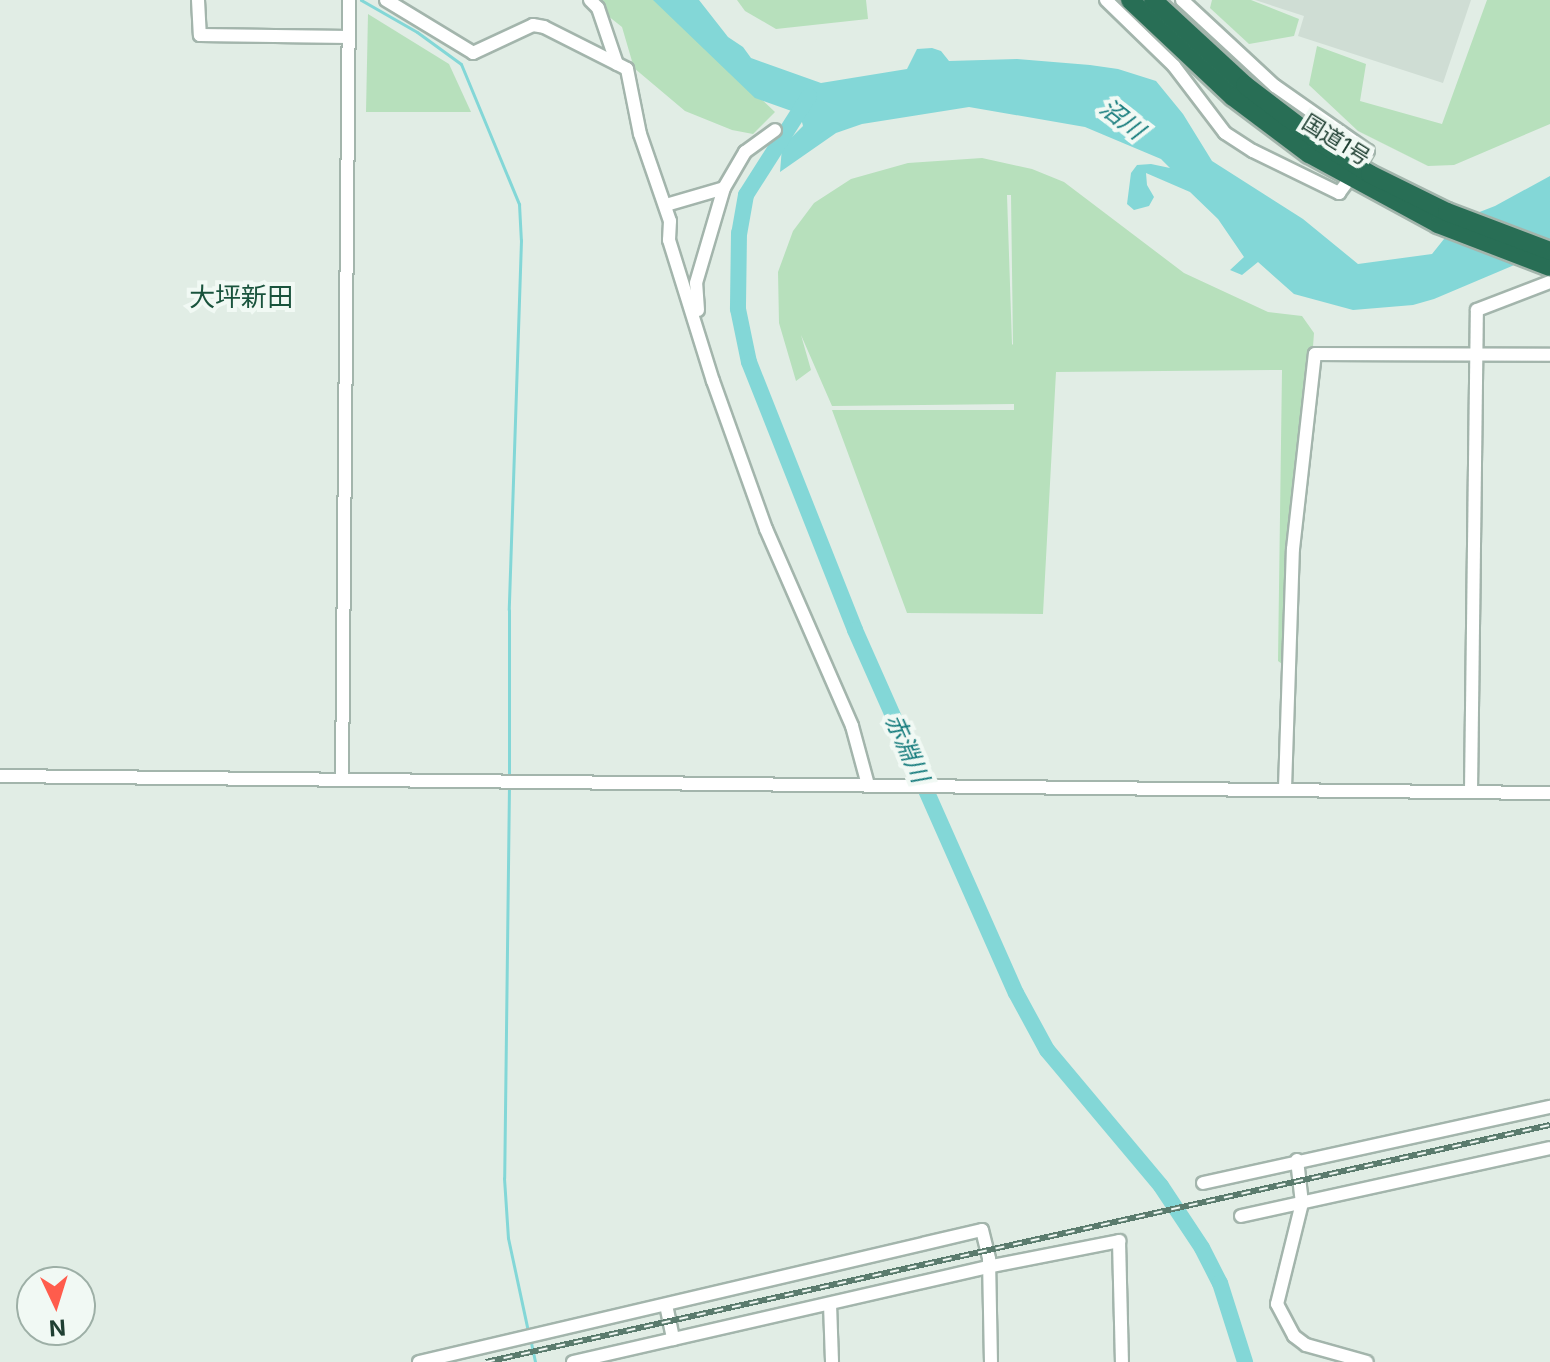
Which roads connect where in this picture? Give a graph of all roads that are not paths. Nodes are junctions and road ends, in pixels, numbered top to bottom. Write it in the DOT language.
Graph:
graph roads {
  1 [pos="198,0"];
  2 [pos="349,0"];
  3 [pos="386,0"];
  4 [pos="590,0"];
  5 [pos="1106,0"];
  6 [pos="1130,0"];
  7 [pos="1153,0"];
  8 [pos="1185,1"];
  9 [pos="349,37"];
  10 [pos="617,64"];
  11 [pos="775,130"];
  12 [pos="1362,161"];
  13 [pos="1345,185"];
  14 [pos="724,188"];
  15 [pos="666,205"];
  16 [pos="1550,251"];
  17 [pos="1550,267"];
  18 [pos="1550,282"];
  19 [pos="700,341"];
  20 [pos="1477,354"];
  21 [pos="1550,355"];
  22 [pos="0,776"];
  23 [pos="342,780"];
  24 [pos="873,785"];
  25 [pos="1285,788"];
  26 [pos="1471,791"];
  27 [pos="1550,793"];
  28 [pos="1550,1107"];
  29 [pos="1550,1148"];
  30 [pos="1297,1160"];
  31 [pos="1203,1183"];
  32 [pos="1302,1203"];
  33 [pos="1241,1216"];
  34 [pos="987,1267"];
  35 [pos="830,1304"];
  36 [pos="666,1305"];
  37 [pos="673,1339"];
  38 [pos="419,1362"];
  39 [pos="573,1362"];
  40 [pos="832,1362"];
  41 [pos="991,1362"];
  42 [pos="1122,1362"];
  43 [pos="1367,1362"];
  1 -- 9 [label="street"];
  2 -- 9 [label="street"];
  3 -- 10 [label="street"];
  4 -- 10 [label="street"];
  5 -- 13 [label="street"];
  6 -- 17 [label="highway, 国道1号"];
  7 -- 16 [label="highway, 国道1号"];
  8 -- 12 [label="street"];
  9 -- 23 [label="street"];
  10 -- 15 [label="street"];
  11 -- 14 [label="street"];
  14 -- 15 [label="street"];
  14 -- 19 [label="street"];
  15 -- 19 [label="street"];
  18 -- 20 [label="street"];
  19 -- 24 [label="street"];
  20 -- 21 [label="street"];
  20 -- 25 [label="street"];
  20 -- 26 [label="street"];
  22 -- 23 [label="street"];
  23 -- 24 [label="street"];
  24 -- 25 [label="street"];
  25 -- 26 [label="street"];
  26 -- 27 [label="street"];
  28 -- 30 [label="street"];
  29 -- 32 [label="street"];
  30 -- 31 [label="street"];
  30 -- 32 [label="street"];
  32 -- 33 [label="street"];
  32 -- 43 [label="street"];
  34 -- 35 [label="street"];
  34 -- 36 [label="street"];
  34 -- 41 [label="street"];
  34 -- 42 [label="street"];
  35 -- 37 [label="street"];
  35 -- 40 [label="street"];
  36 -- 37 [label="street"];
  36 -- 38 [label="street"];
  37 -- 39 [label="street"];
}
